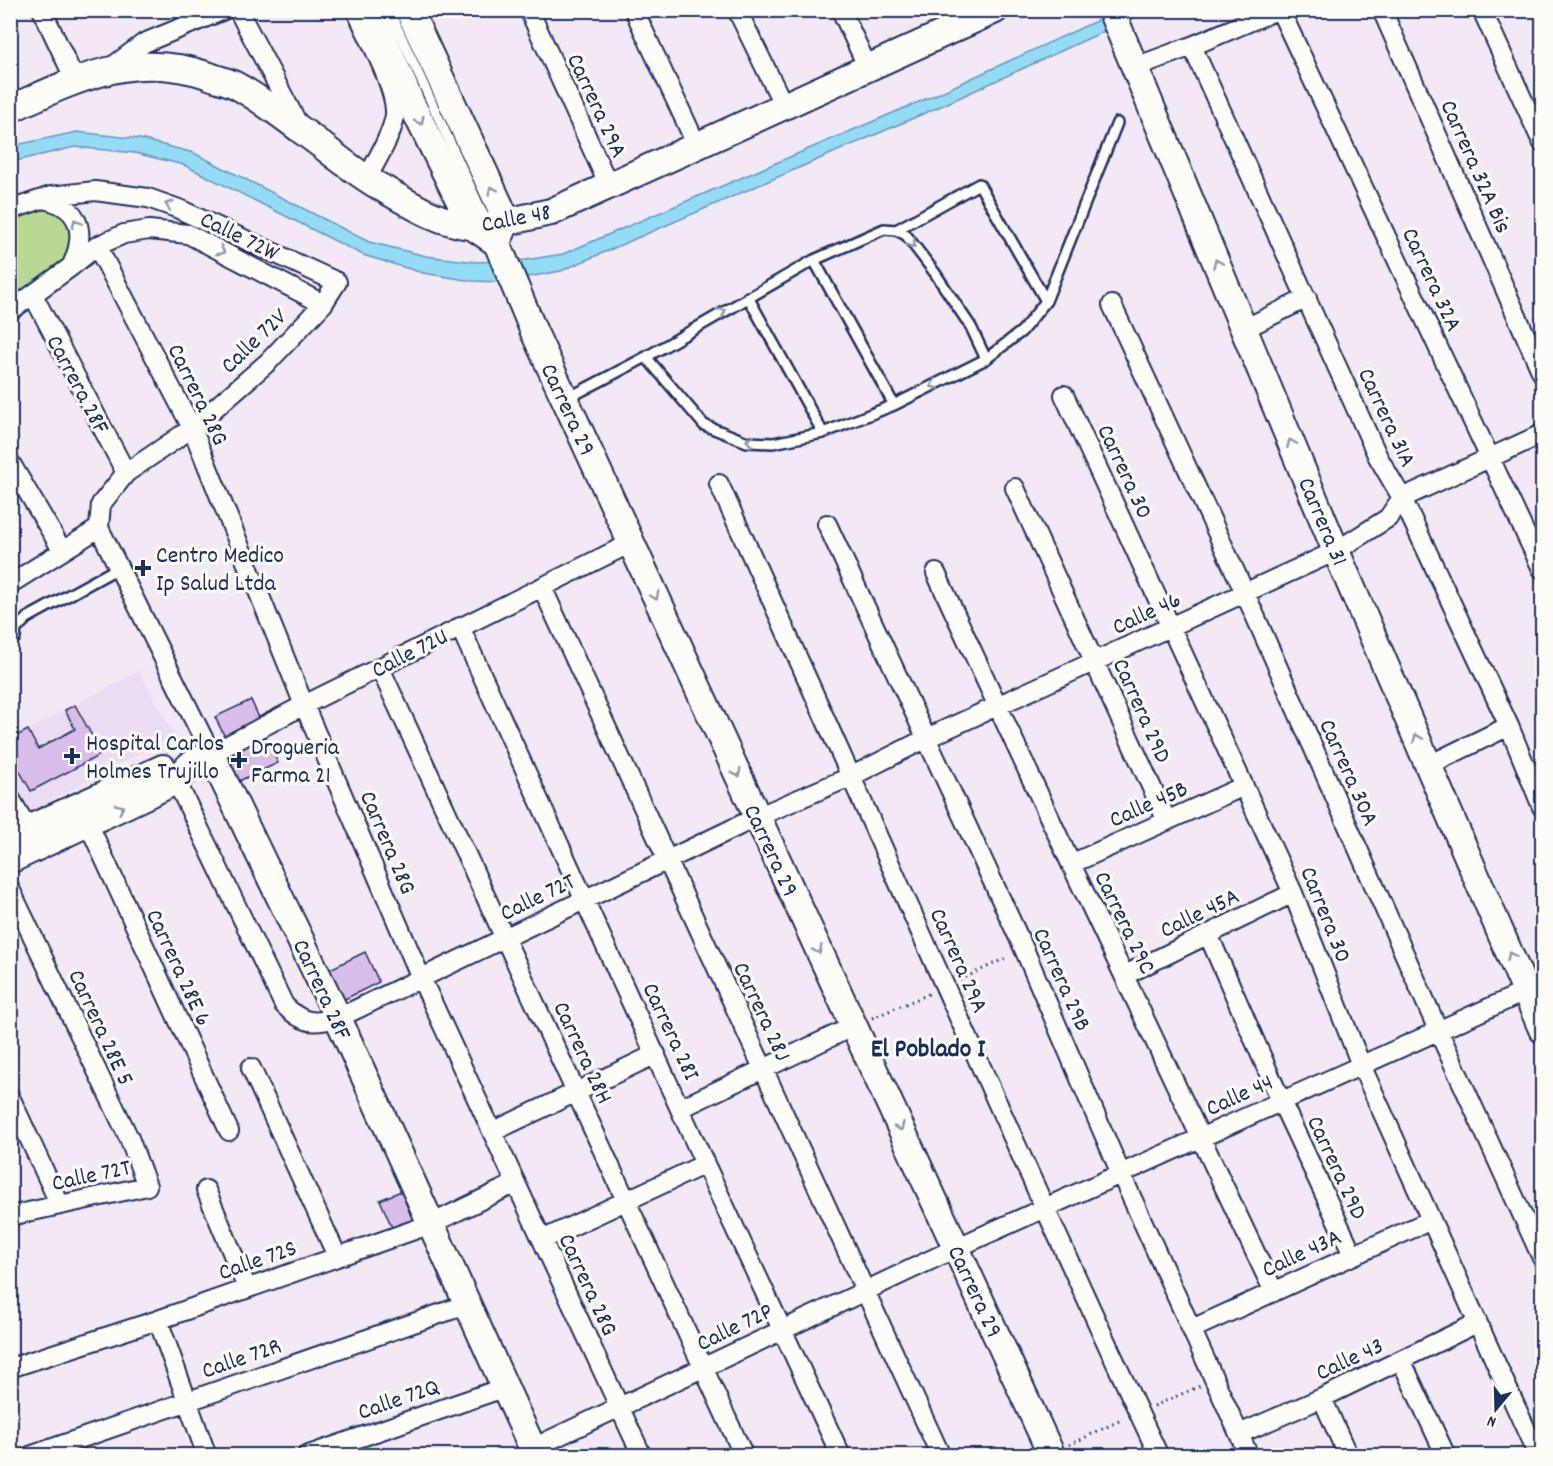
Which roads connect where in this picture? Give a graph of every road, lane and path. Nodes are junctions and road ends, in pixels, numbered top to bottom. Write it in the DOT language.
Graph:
graph roads {
  1 [pos="42,10"];
  2 [pos="224,10"];
  3 [pos="238,10"];
  4 [pos="356,10"];
  5 [pos="371,10"];
  6 [pos="389,10"];
  7 [pos="409,10"];
  8 [pos="529,10"];
  9 [pos="634,10"];
  10 [pos="737,10"];
  11 [pos="841,10"];
  12 [pos="995,10"];
  13 [pos="1111,10"];
  14 [pos="1278,10"];
  15 [pos="1382,10"];
  16 [pos="1482,10"];
  17 [pos="948,20"];
  18 [pos="1192,46"];
  19 [pos="1133,61"];
  20 [pos="868,68"];
  21 [pos="107,70"];
  22 [pos="75,80"];
  23 [pos="784,106"];
  24 [pos="10,109"];
  25 [pos="1117,123"];
  26 [pos="300,129"];
  27 [pos="1542,142"];
  28 [pos="697,146"];
  29 [pos="367,179"];
  30 [pos="609,186"];
  31 [pos="40,199"];
  32 [pos="10,210"];
  33 [pos="897,230"];
  34 [pos="493,234"];
  35 [pos="97,246"];
  36 [pos="814,260"];
  37 [pos="72,266"];
  38 [pos="337,282"];
  39 [pos="33,295"];
  40 [pos="748,297"];
  41 [pos="1307,298"];
  42 [pos="1046,301"];
  43 [pos="323,304"];
  44 [pos="1112,305"];
  45 [pos="10,311"];
  46 [pos="1244,329"];
  47 [pos="646,357"];
  48 [pos="986,359"];
  49 [pos="1542,373"];
  50 [pos="1064,394"];
  51 [pos="565,400"];
  52 [pos="894,405"];
  53 [pos="192,429"];
  54 [pos="823,433"];
  55 [pos="1542,434"];
  56 [pos="1490,458"];
  57 [pos="10,462"];
  58 [pos="126,473"];
  59 [pos="719,484"];
  60 [pos="1015,488"];
  61 [pos="1402,498"];
  62 [pos="828,524"];
  63 [pos="99,528"];
  64 [pos="631,543"];
  65 [pos="62,550"];
  66 [pos="1336,551"];
  67 [pos="118,568"];
  68 [pos="1542,569"];
  69 [pos="936,573"];
  70 [pos="10,584"];
  71 [pos="542,586"];
  72 [pos="1245,593"];
  73 [pos="460,627"];
  74 [pos="1171,627"];
  75 [pos="15,638"];
  76 [pos="1094,662"];
  77 [pos="380,668"];
  78 [pos="304,705"];
  79 [pos="998,707"];
  80 [pos="1509,726"];
  81 [pos="927,738"];
  82 [pos="1429,765"];
  83 [pos="186,767"];
  84 [pos="852,776"];
  85 [pos="1244,786"];
  86 [pos="10,798"];
  87 [pos="1542,807"];
  88 [pos="757,817"];
  89 [pos="1167,821"];
  90 [pos="88,823"];
  91 [pos="19,833"];
  92 [pos="10,860"];
  93 [pos="667,860"];
  94 [pos="1071,864"];
  95 [pos="10,889"];
  96 [pos="1293,892"];
  97 [pos="585,898"];
  98 [pos="1208,934"];
  99 [pos="505,938"];
  100 [pos="1125,975"];
  101 [pos="421,978"];
  102 [pos="1534,987"];
  103 [pos="338,1018"];
  104 [pos="854,1026"];
  105 [pos="1542,1029"];
  106 [pos="1438,1030"];
  107 [pos="656,1054"];
  108 [pos="1361,1065"];
  109 [pos="251,1068"];
  110 [pos="764,1069"];
  111 [pos="576,1093"];
  112 [pos="10,1097"];
  113 [pos="1281,1101"];
  114 [pos="681,1108"];
  115 [pos="229,1131"];
  116 [pos="492,1132"];
  117 [pos="1201,1137"];
  118 [pos="705,1164"];
  119 [pos="1121,1174"];
  120 [pos="516,1183"];
  121 [pos="147,1186"];
  122 [pos="206,1190"];
  123 [pos="626,1200"];
  124 [pos="60,1205"];
  125 [pos="1045,1209"];
  126 [pos="10,1216"];
  127 [pos="1431,1220"];
  128 [pos="431,1224"];
  129 [pos="542,1240"];
  130 [pos="956,1248"];
  131 [pos="1353,1255"];
  132 [pos="337,1256"];
  133 [pos="1542,1258"];
  134 [pos="246,1288"];
  135 [pos="866,1291"];
  136 [pos="1274,1292"];
  137 [pos="468,1304"];
  138 [pos="158,1320"];
  139 [pos="1477,1323"];
  140 [pos="782,1329"];
  141 [pos="1192,1329"];
  142 [pos="1401,1360"];
  143 [pos="704,1367"];
  144 [pos="10,1368"];
  145 [pos="506,1387"];
  146 [pos="1322,1398"];
  147 [pos="188,1401"];
  148 [pos="620,1406"];
  149 [pos="1239,1434"];
  150 [pos="534,1452"];
  151 [pos="30,1455"];
  152 [pos="207,1455"];
  153 [pos="306,1455"];
  154 [pos="642,1455"];
  155 [pos="744,1455"];
  156 [pos="841,1455"];
  157 [pos="941,1455"];
  158 [pos="1052,1455"];
  159 [pos="1159,1455"];
  160 [pos="1249,1455"];
  161 [pos="1348,1455"];
  162 [pos="1446,1455"];
  163 [pos="1538,1455"];
  1 -- 22 [label="street"];
  2 -- 21 [label="street"];
  3 -- 26 [label="street"];
  4 -- 29 [label="street"];
  5 -- 34 [label="street, Carrera 29, one-way"];
  6 -- 34 [label="lane"];
  34 -- 7 [label="street, Carrera 29, one-way"];
  8 -- 30 [label="street, Carrera 29A"];
  9 -- 28 [label="street"];
  10 -- 23 [label="street"];
  11 -- 20 [label="street"];
  12 -- 17 [label="street, Calle 48"];
  13 -- 19 [label="street, Carrera 31"];
  14 -- 18 [label="street"];
  14 -- 56 [label="street, Carrera 32A"];
  15 -- 49 [label="street, Carrera 32A Bis"];
  16 -- 27 [label="street"];
  17 -- 20 [label="street, Calle 48"];
  18 -- 19 [label="street"];
  18 -- 41 [label="street, Carrera 31A"];
  46 -- 19 [label="street, Carrera 31, one-way"];
  20 -- 23 [label="street, Calle 48"];
  21 -- 22 [label="street, Calle 48"];
  21 -- 26 [label="street, Calle 48"];
  22 -- 24 [label="street, Calle 48"];
  23 -- 28 [label="street, Calle 48"];
  25 -- 42 [label="lane"];
  26 -- 29 [label="street, Calle 48"];
  28 -- 30 [label="street, Calle 48"];
  29 -- 34 [label="street, Calle 48"];
  30 -- 34 [label="street, Calle 48"];
  31 -- 32 [label="street, Calle 72W"];
  37 -- 31 [label="street, one-way"];
  38 -- 31 [label="street, Calle 72W, one-way"];
  33 -- 36 [label="lane"];
  33 -- 42 [label="lane"];
  33 -- 48 [label="lane, one-way"];
  34 -- 51 [label="street, Carrera 29"];
  35 -- 37 [label="street, Calle 72W"];
  35 -- 43 [label="street, Calle 72W, one-way"];
  35 -- 53 [label="street, Carrera 28G"];
  36 -- 40 [label="lane"];
  36 -- 52 [label="lane"];
  37 -- 39 [label="street, Calle 72W"];
  38 -- 43 [label="street, Calle 72V"];
  39 -- 45 [label="street, Calle 72W"];
  39 -- 58 [label="street, Carrera 28F"];
  47 -- 40 [label="lane, one-way"];
  40 -- 54 [label="lane"];
  41 -- 46 [label="street"];
  41 -- 61 [label="street, Carrera 31A"];
  42 -- 48 [label="lane"];
  43 -- 53 [label="street, Calle 72V"];
  44 -- 72 [label="street, Carrera 30A"];
  66 -- 46 [label="street, Carrera 31, one-way"];
  47 -- 51 [label="lane"];
  54 -- 47 [label="lane, one-way"];
  48 -- 52 [label="lane, one-way"];
  50 -- 74 [label="street, Carrera 30"];
  51 -- 64 [label="street, Carrera 29"];
  52 -- 54 [label="lane"];
  53 -- 58 [label="street, Calle 72V"];
  53 -- 78 [label="street, Carrera 28G"];
  55 -- 56 [label="street, Calle 46"];
  56 -- 61 [label="street, Calle 46"];
  56 -- 68 [label="street, Carrera 32A"];
  57 -- 65 [label="street"];
  58 -- 63 [label="street, Calle 72V"];
  59 -- 84 [label="street, Carrera 29A"];
  60 -- 76 [label="street, Carrera 29D"];
  61 -- 66 [label="street, Calle 46"];
  61 -- 80 [label="street, Carrera 31A"];
  62 -- 81 [label="street, Carrera 29B"];
  63 -- 65 [label="street"];
  63 -- 67 [label="street, Carrera 28F"];
  64 -- 71 [label="street, Calle 72U"];
  64 -- 88 [label="street, Carrera 29, one-way"];
  65 -- 70 [label="street"];
  66 -- 72 [label="street, Calle 46"];
  82 -- 66 [label="street, Carrera 31, one-way"];
  67 -- 75 [label="lane"];
  67 -- 83 [label="street, Carrera 28F"];
  69 -- 79 [label="street, Carrera 29C"];
  71 -- 73 [label="street, Calle 72U"];
  71 -- 93 [label="street, Carrera 28J"];
  72 -- 74 [label="street, Calle 46"];
  72 -- 106 [label="street, Carrera 30A"];
  73 -- 77 [label="street, Calle 72U"];
  73 -- 97 [label="street, Carrera 28I"];
  74 -- 76 [label="street, Calle 46"];
  74 -- 85 [label="street, Carrera 30"];
  76 -- 79 [label="street, Calle 46"];
  76 -- 89 [label="street, Carrera 29D"];
  77 -- 78 [label="street, Calle 72U"];
  77 -- 99 [label="street, Carrera 28H"];
  78 -- 83 [label="street, Calle 72U"];
  78 -- 101 [label="street, Carrera 28G"];
  79 -- 81 [label="street, Calle 46"];
  79 -- 94 [label="street, Carrera 29C"];
  80 -- 82 [label="street"];
  80 -- 87 [label="street, Carrera 31A"];
  81 -- 84 [label="street, Calle 46"];
  81 -- 119 [label="street, Carrera 29B"];
  102 -- 82 [label="street, Carrera 31, one-way"];
  90 -- 83 [label="street, Calle 72U, one-way"];
  83 -- 91 [label="street, Calle 72U"];
  83 -- 103 [label="street, Carrera 28F"];
  83 -- 103 [label="street, Calle 72T"];
  84 -- 88 [label="street, Calle 46"];
  84 -- 125 [label="street, Carrera 29A"];
  85 -- 89 [label="street, Calle 45B"];
  85 -- 96 [label="street, Carrera 30"];
  86 -- 91 [label="street"];
  88 -- 93 [label="street, Calle 72T"];
  88 -- 104 [label="street, Carrera 29, one-way"];
  89 -- 94 [label="street, Calle 45B"];
  90 -- 92 [label="street, Calle 72U"];
  90 -- 115 [label="street, Carrera 28E 6"];
  93 -- 97 [label="street, Calle 72T"];
  93 -- 110 [label="street, Carrera 28J"];
  94 -- 100 [label="street, Carrera 29C"];
  95 -- 121 [label="street, Carrera 28E 5"];
  96 -- 98 [label="street, Calle 45A"];
  96 -- 108 [label="street, Carrera 30"];
  97 -- 99 [label="street, Calle 72T"];
  97 -- 107 [label="street, Carrera 28I"];
  98 -- 100 [label="street, Calle 45A"];
  98 -- 113 [label="street, Carrera 29D"];
  99 -- 101 [label="street, Calle 72T"];
  99 -- 111 [label="street, Carrera 28H"];
  100 -- 117 [label="street, Carrera 29C"];
  101 -- 103 [label="street, Calle 72T"];
  101 -- 116 [label="street, Carrera 28G"];
  102 -- 105 [label="street, Carrera 31"];
  102 -- 106 [label="street, Calle 44"];
  103 -- 128 [label="street, Carrera 28F"];
  104 -- 110 [label="street"];
  104 -- 130 [label="street, Carrera 29, one-way"];
  106 -- 108 [label="street, Calle 44"];
  106 -- 133 [label="street, Carrera 30A"];
  107 -- 111 [label="street"];
  107 -- 114 [label="street, Carrera 28I"];
  108 -- 113 [label="street, Calle 44"];
  108 -- 127 [label="street, Carrera 30"];
  109 -- 132 [label="street"];
  110 -- 114 [label="street"];
  110 -- 135 [label="street, Carrera 28J"];
  111 -- 116 [label="street"];
  111 -- 123 [label="street, Carrera 28H"];
  112 -- 124 [label="street"];
  113 -- 117 [label="street, Calle 44"];
  113 -- 131 [label="street, Carrera 29D"];
  114 -- 118 [label="street, Carrera 28I"];
  116 -- 120 [label="street, Carrera 28G"];
  117 -- 119 [label="street, Calle 44"];
  117 -- 136 [label="street, Carrera 29C"];
  118 -- 123 [label="street"];
  118 -- 140 [label="street, Carrera 28I"];
  119 -- 125 [label="street, Calle 44"];
  119 -- 141 [label="street, Carrera 29B"];
  120 -- 128 [label="street, Calle 72S"];
  120 -- 129 [label="street, Carrera 28G"];
  121 -- 124 [label="street, Calle 72T"];
  122 -- 134 [label="street"];
  123 -- 129 [label="street"];
  123 -- 143 [label="street, Carrera 28H"];
  124 -- 126 [label="street, Calle 72T"];
  125 -- 130 [label="street, Calle 44"];
  125 -- 159 [label="street, Carrera 29A"];
  127 -- 131 [label="street, Calle 43A"];
  127 -- 139 [label="street, Carrera 30"];
  128 -- 132 [label="street, Calle 72S"];
  128 -- 137 [label="street, Carrera 28F"];
  129 -- 148 [label="street, Carrera 28G"];
  130 -- 135 [label="street, Calle 72P"];
  130 -- 158 [label="street, Carrera 29"];
  131 -- 136 [label="street, Calle 43A"];
  132 -- 134 [label="street, Calle 72S"];
  134 -- 138 [label="street, Calle 72S"];
  135 -- 140 [label="street, Calle 72P"];
  135 -- 157 [label="street, Carrera 28J"];
  136 -- 141 [label="street, Calle 43A"];
  137 -- 145 [label="street, Carrera 28F"];
  137 -- 147 [label="street, Calle 72R"];
  138 -- 144 [label="street, Calle 72S"];
  138 -- 147 [label="street"];
  139 -- 142 [label="street, Calle 43"];
  139 -- 163 [label="street, Carrera 30"];
  140 -- 143 [label="street, Calle 72P"];
  140 -- 156 [label="street, Carrera 28I"];
  141 -- 149 [label="street, Carrera 29B"];
  142 -- 146 [label="street, Calle 43"];
  142 -- 162 [label="street"];
  143 -- 148 [label="street, Calle 72P"];
  143 -- 155 [label="street, Carrera 28H"];
  145 -- 150 [label="street, Carrera 28F"];
  145 -- 153 [label="street, Calle 72Q"];
  146 -- 149 [label="street, Calle 43"];
  146 -- 161 [label="street"];
  147 -- 151 [label="street, Calle 72R"];
  147 -- 152 [label="street"];
  148 -- 150 [label="street, Calle 72P"];
  148 -- 154 [label="street, Carrera 28G"];
  149 -- 160 [label="street, Carrera 29B"];
}
